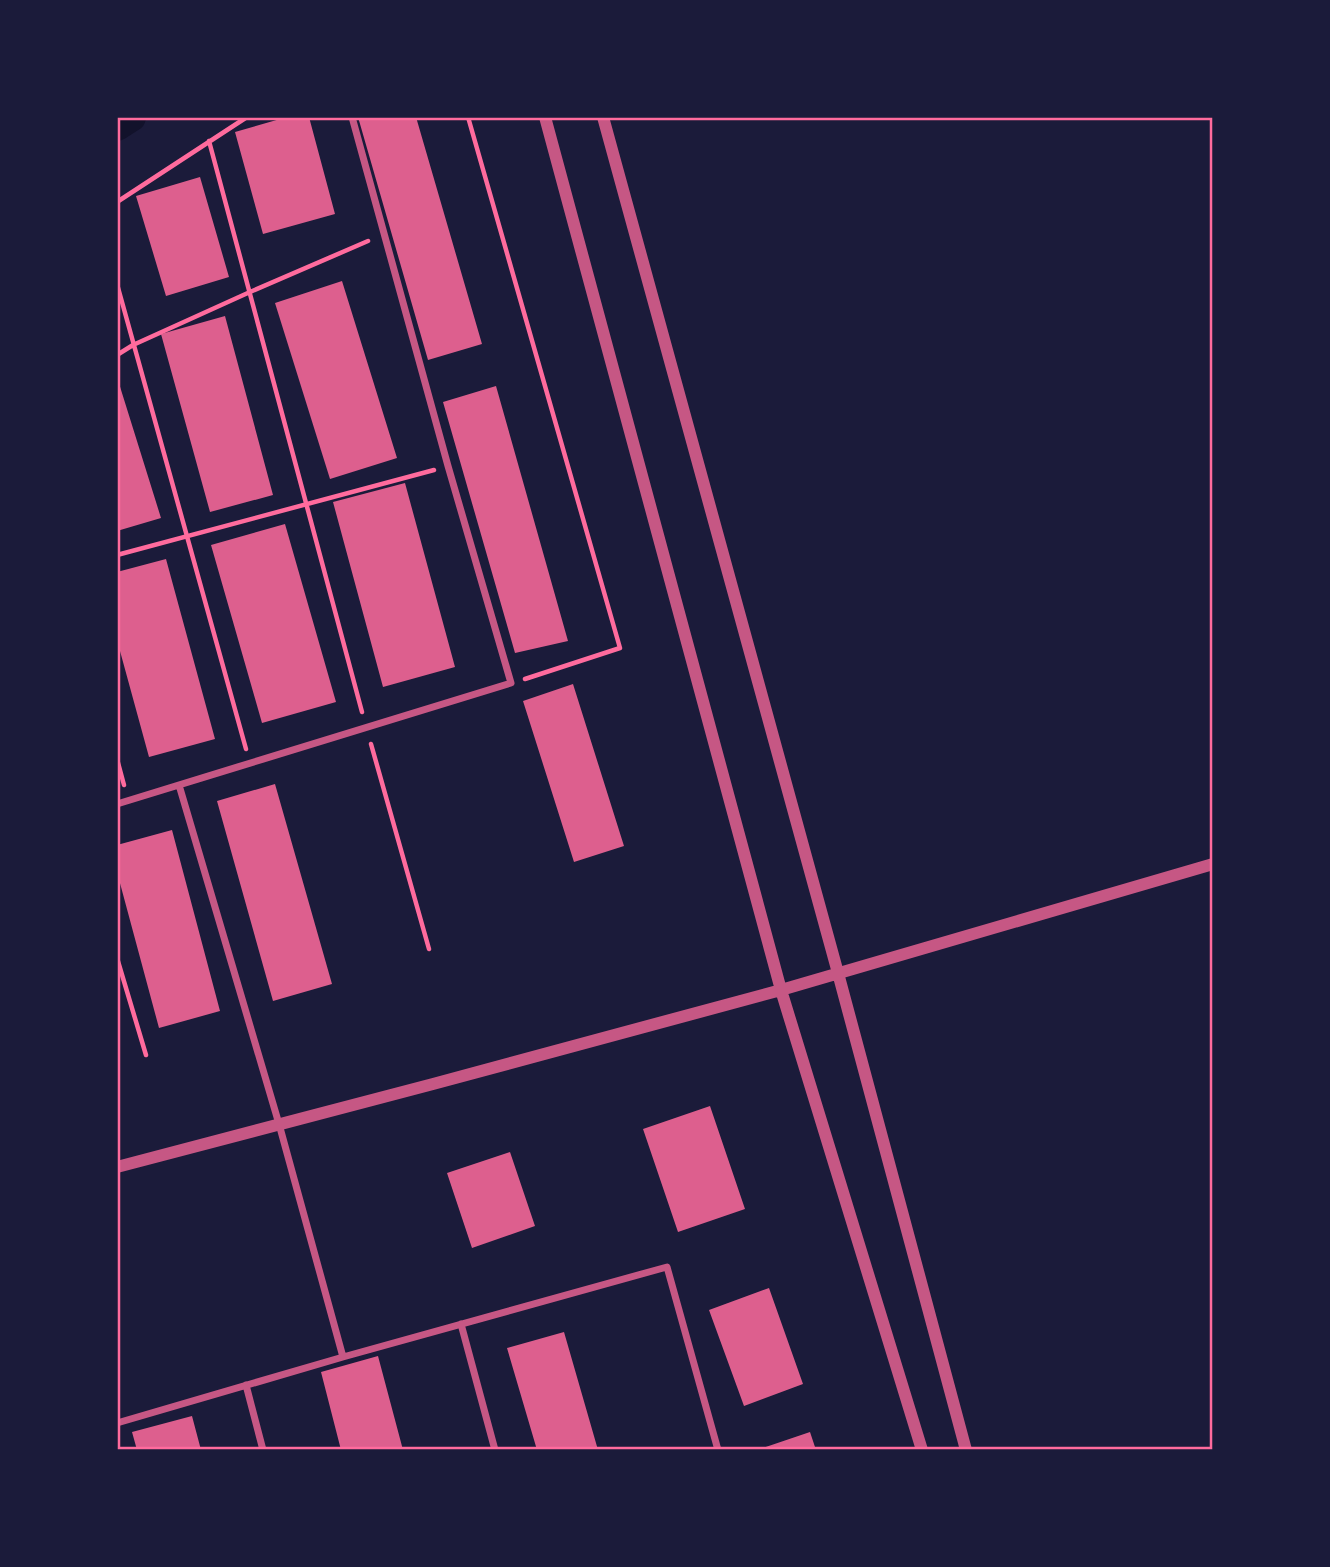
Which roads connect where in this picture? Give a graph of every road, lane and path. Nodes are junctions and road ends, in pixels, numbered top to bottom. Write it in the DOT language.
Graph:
graph roads {
  1 [pos="247,117"];
  2 [pos="352,117"];
  3 [pos="468,117"];
  4 [pos="545,117"];
  5 [pos="603,117"];
  6 [pos="209,141"];
  7 [pos="117,202"];
  8 [pos="385,233"];
  9 [pos="117,284"];
  10 [pos="250,292"];
  11 [pos="133,345"];
  12 [pos="117,355"];
  13 [pos="448,467"];
  14 [pos="307,506"];
  15 [pos="187,535"];
  16 [pos="117,555"];
  17 [pos="511,683"];
  18 [pos="366,728"];
  19 [pos="117,759"];
  20 [pos="250,763"];
  21 [pos="179,785"];
  22 [pos="128,800"];
  23 [pos="117,804"];
  24 [pos="1213,864"];
  25 [pos="429,949"];
  26 [pos="117,958"];
  27 [pos="838,974"];
  28 [pos="781,990"];
  29 [pos="146,1055"];
  30 [pos="279,1124"];
  31 [pos="117,1167"];
  32 [pos="461,1324"];
  33 [pos="343,1357"];
  34 [pos="246,1385"];
  35 [pos="117,1423"];
  36 [pos="263,1450"];
  37 [pos="495,1450"];
  38 [pos="718,1450"];
  39 [pos="922,1450"];
  40 [pos="966,1450"];
  1 -- 6 [label="path"];
  2 -- 8 [label="street"];
  3 -- 17 [label="path"];
  4 -- 28 [label="street"];
  5 -- 27 [label="street"];
  6 -- 7 [label="path"];
  6 -- 10 [label="path"];
  8 -- 10 [label="path"];
  8 -- 13 [label="street"];
  9 -- 11 [label="path"];
  10 -- 11 [label="path"];
  10 -- 14 [label="path"];
  11 -- 12 [label="path"];
  11 -- 15 [label="path"];
  13 -- 14 [label="path"];
  13 -- 17 [label="street"];
  14 -- 15 [label="path"];
  14 -- 18 [label="path"];
  15 -- 16 [label="path"];
  15 -- 20 [label="path"];
  17 -- 18 [label="street"];
  18 -- 20 [label="street"];
  18 -- 25 [label="path"];
  19 -- 22 [label="path"];
  20 -- 21 [label="street"];
  21 -- 22 [label="street"];
  21 -- 30 [label="street"];
  22 -- 23 [label="street"];
  24 -- 27 [label="street"];
  26 -- 29 [label="path"];
  27 -- 28 [label="street"];
  27 -- 40 [label="street"];
  28 -- 30 [label="street"];
  28 -- 39 [label="street"];
  30 -- 31 [label="street"];
  30 -- 33 [label="street"];
  32 -- 33 [label="street"];
  32 -- 37 [label="street"];
  32 -- 38 [label="street"];
  33 -- 34 [label="street"];
  34 -- 35 [label="street"];
  34 -- 36 [label="street"];
}
